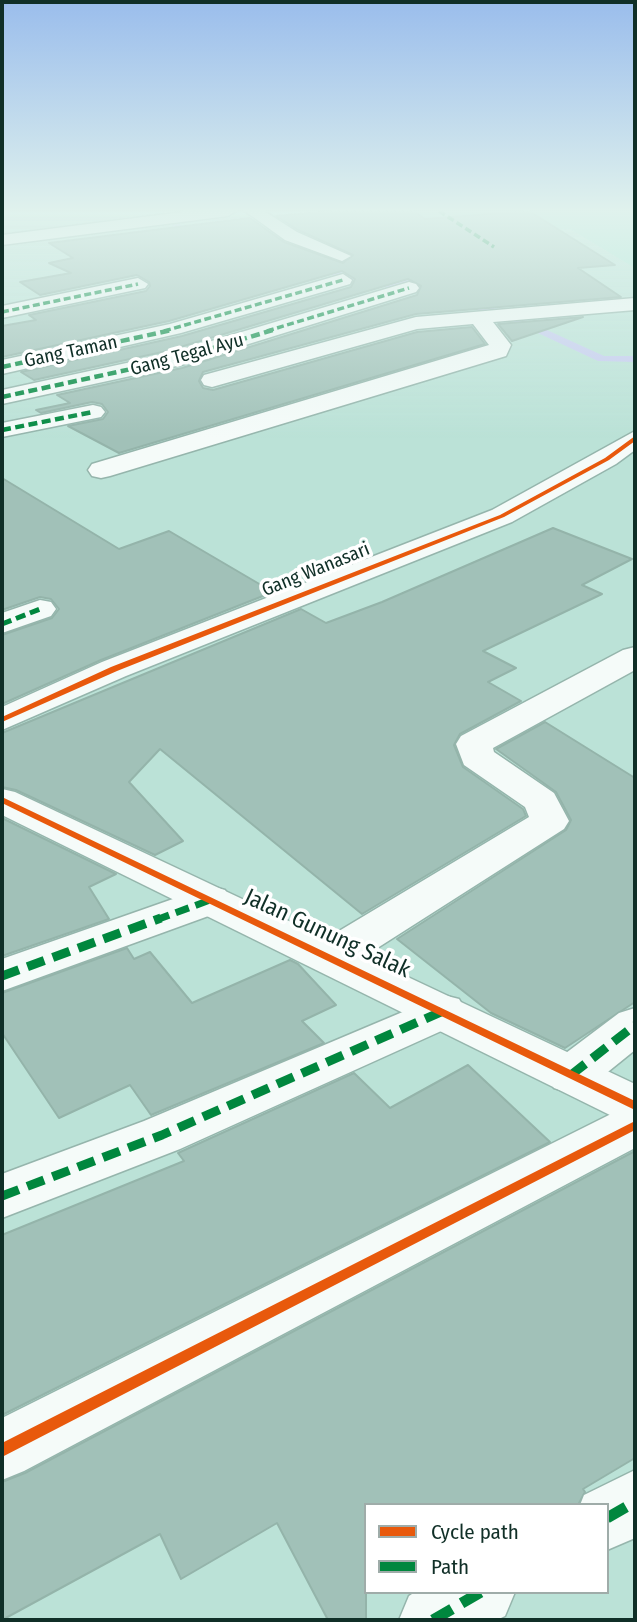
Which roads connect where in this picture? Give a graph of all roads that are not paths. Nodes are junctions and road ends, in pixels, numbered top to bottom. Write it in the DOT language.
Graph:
graph roads {
  1 [pos="125,287"];
  2 [pos="319,287"];
  3 [pos="409,288"];
  4 [pos="631,308"];
  5 [pos="2,312"];
  6 [pos="485,317"];
  7 [pos="2,367"];
  8 [pos="212,380"];
  9 [pos="2,397"];
  10 [pos="93,411"];
  11 [pos="2,430"];
  12 [pos="635,438"];
  13 [pos="101,470"];
  14 [pos="40,608"];
  15 [pos="2,624"];
  16 [pos="635,657"];
  17 [pos="2,720"];
  18 [pos="7,808"];
  19 [pos="210,900"];
  20 [pos="330,957"];
  21 [pos="2,976"];
  22 [pos="443,1011"];
  23 [pos="635,1025"];
  24 [pos="571,1074"];
  25 [pos="635,1106"];
  26 [pos="635,1125"];
  27 [pos="2,1196"];
  28 [pos="2,1450"];
  29 [pos="635,1502"];
  30 [pos="609,1517"];
  31 [pos="478,1594"];
  32 [pos="433,1620"];
  1 -- 5 [label="street"];
  2 -- 7 [label="street, Gang Taman"];
  3 -- 9 [label="street, Gang Tegal Ayu"];
  4 -- 6 [label="street"];
  6 -- 8 [label="street"];
  6 -- 13 [label="street"];
  10 -- 11 [label="street"];
  12 -- 17 [label="street, Gang Wanasari"];
  14 -- 15 [label="street"];
  16 -- 20 [label="street"];
  18 -- 19 [label="street, Jalan Gunung Salak"];
  19 -- 20 [label="street, Jalan Gunung Salak"];
  19 -- 21 [label="street"];
  20 -- 22 [label="street, Jalan Gunung Salak"];
  22 -- 24 [label="street, Jalan Gunung Salak"];
  22 -- 27 [label="street"];
  23 -- 24 [label="street"];
  24 -- 25 [label="street, Jalan Gunung Salak"];
  26 -- 28 [label="street"];
  29 -- 30 [label="street"];
  31 -- 32 [label="street"];
}
